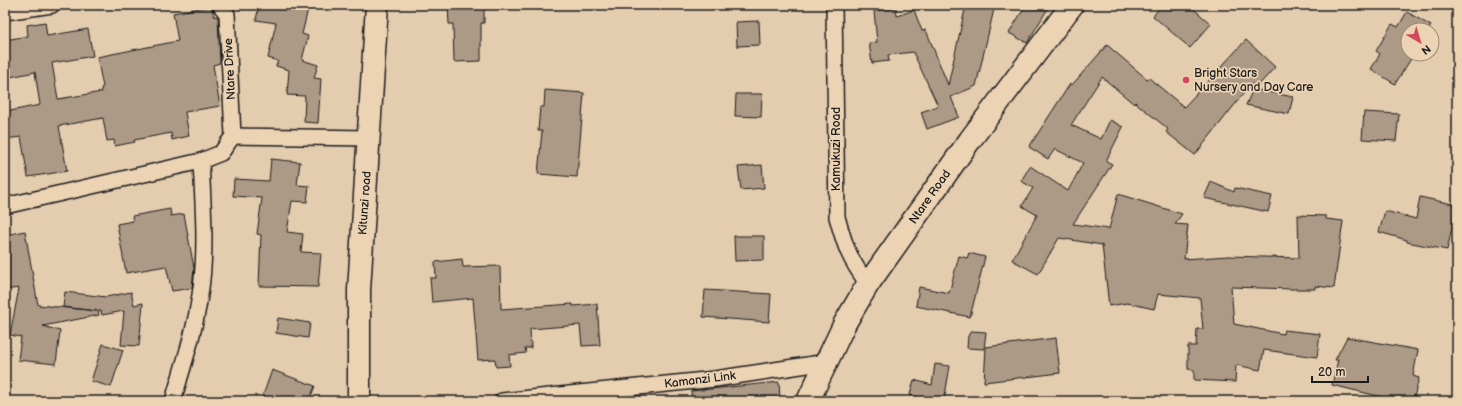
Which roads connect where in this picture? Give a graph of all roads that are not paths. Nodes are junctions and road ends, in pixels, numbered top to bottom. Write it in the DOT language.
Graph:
graph roads {
  1 [pos="52,5"];
  2 [pos="220,5"];
  3 [pos="377,5"];
  4 [pos="834,5"];
  5 [pos="1072,5"];
  6 [pos="5,12"];
  7 [pos="233,136"];
  8 [pos="369,138"];
  9 [pos="202,161"];
  10 [pos="5,206"];
  11 [pos="868,284"];
  12 [pos="826,362"];
  13 [pos="173,401"];
  14 [pos="359,401"];
  15 [pos="502,401"];
  16 [pos="808,401"];
  1 -- 6 [label="street"];
  2 -- 7 [label="street, Ntare Drive"];
  3 -- 8 [label="main road, Kitunzi road"];
  4 -- 11 [label="street, Kamukuzi Road"];
  5 -- 11 [label="main road, Ntare Road"];
  7 -- 8 [label="street"];
  7 -- 9 [label="street"];
  8 -- 14 [label="main road, Kitunzi road"];
  9 -- 10 [label="street"];
  9 -- 13 [label="street"];
  11 -- 12 [label="main road, Ntare Road"];
  12 -- 15 [label="street, Kamanzi Link"];
  12 -- 16 [label="main road, Ntare Road"];
}
